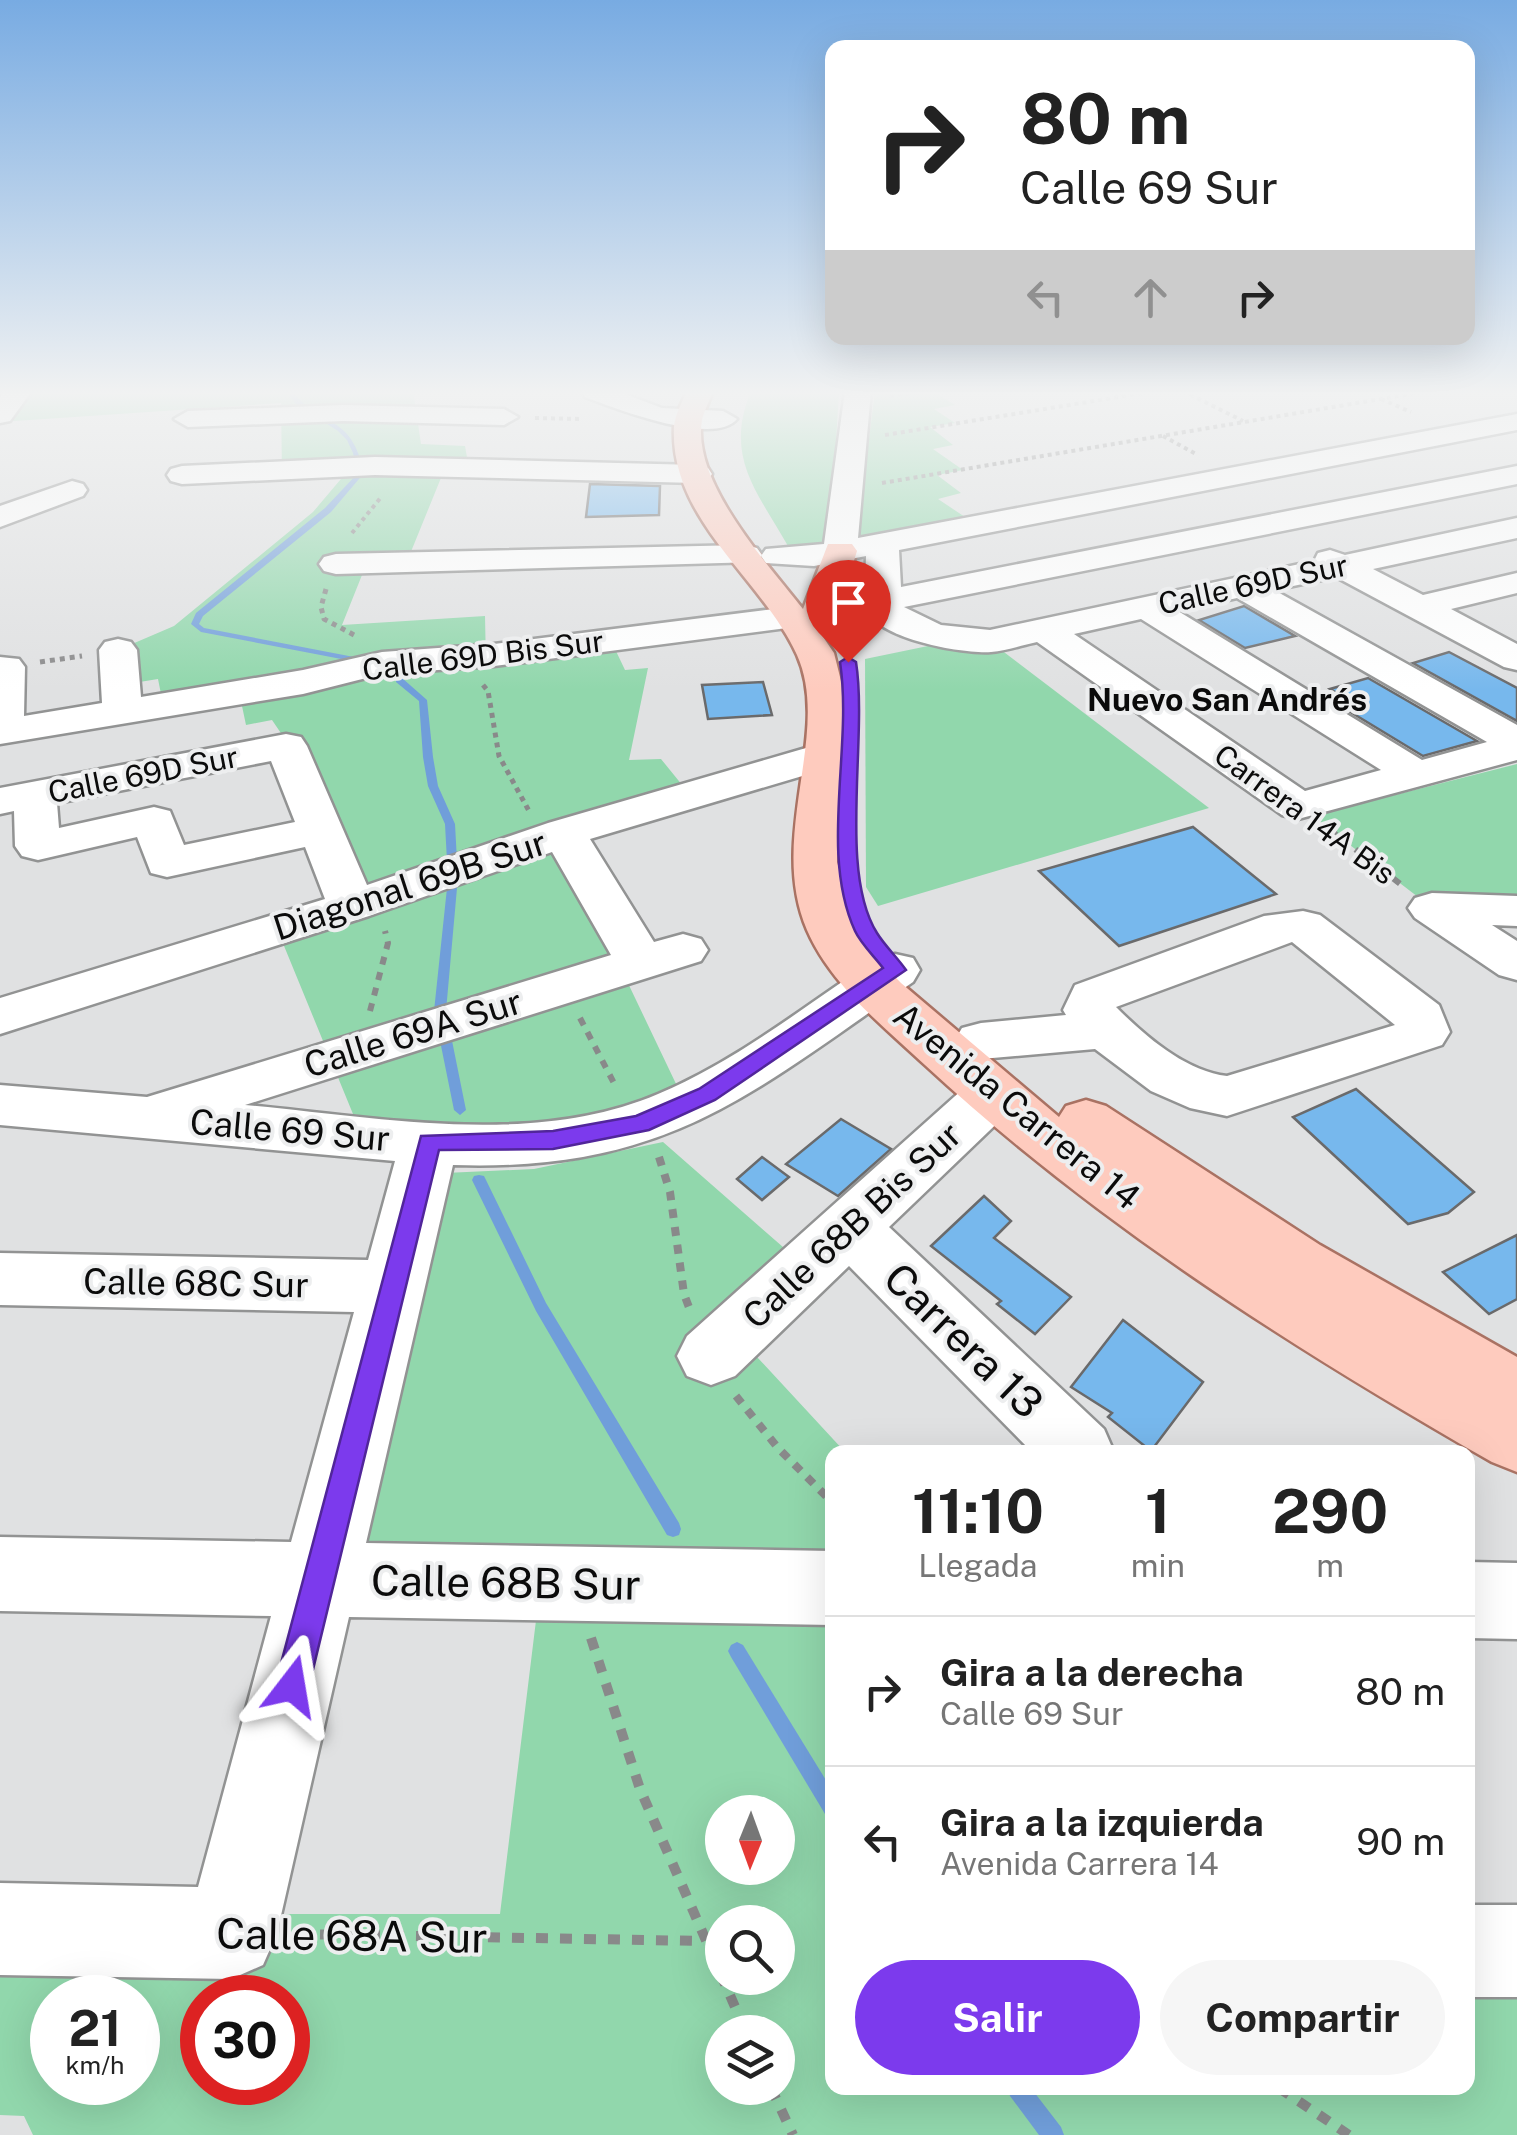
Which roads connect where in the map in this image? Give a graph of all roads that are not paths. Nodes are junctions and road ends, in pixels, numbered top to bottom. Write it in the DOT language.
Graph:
graph roads {
  1 [pos="70,491"];
  2 [pos="529,491"];
  3 [pos="725,491"];
  4 [pos="848,491"];
  5 [pos="1160,491"];
  6 [pos="1201,491"];
  7 [pos="1439,491"];
  8 [pos="0,517"];
  9 [pos="1266,525"];
  10 [pos="1517,528"];
  11 [pos="882,543"];
  12 [pos="840,551"];
  13 [pos="762,555"];
  14 [pos="554,558"];
  15 [pos="336,564"];
  16 [pos="1341,566"];
  17 [pos="1517,583"];
  18 [pos="1242,587"];
  19 [pos="1464,596"];
  20 [pos="882,601"];
  21 [pos="1421,606"];
  22 [pos="1146,607"];
  23 [pos="804,616"];
  24 [pos="1517,623"];
  25 [pos="1043,629"];
  26 [pos="118,650"];
  27 [pos="1517,659"];
  28 [pos="6,667"];
  29 [pos="122,712"];
  30 [pos="1,732"];
  31 [pos="1517,744"];
  32 [pos="821,757"];
  33 [pos="1416,774"];
  34 [pos="22,819"];
  35 [pos="319,830"];
  36 [pos="557,835"];
  37 [pos="352,906"];
  38 [pos="1517,910"];
  39 [pos="1517,964"];
  40 [pos="884,977"];
  41 [pos="0,1016"];
  42 [pos="1104,1030"];
  43 [pos="987,1068"];
  44 [pos="142,1117"];
  45 [pos="7,1119"];
  46 [pos="430,1142"];
  47 [pos="849,1227"];
  48 [pos="0,1279"];
  49 [pos="393,1287"];
  50 [pos="710,1356"];
  51 [pos="1502,1369"];
  52 [pos="1517,1440"];
  53 [pos="1072,1445"];
  54 [pos="0,1574"];
  55 [pos="318,1579"];
  56 [pos="825,1588"];
  57 [pos="1475,1600"];
  58 [pos="1517,1600"];
  59 [pos="0,1929"];
  60 [pos="1475,1951"];
  61 [pos="1517,1951"];
  1 -- 8 [label="street"];
  2 -- 14 [label="street"];
  3 -- 13 [label="main road, Avenida Carrera 14"];
  4 -- 12 [label="street"];
  5 -- 11 [label="street"];
  6 -- 9 [label="street"];
  7 -- 9 [label="street"];
  9 -- 16 [label="street"];
  9 -- 20 [label="street"];
  10 -- 16 [label="street, Calle 69D Sur"];
  11 -- 12 [label="street"];
  11 -- 20 [label="street"];
  12 -- 13 [label="street"];
  12 -- 23 [label="main road"];
  13 -- 14 [label="street"];
  13 -- 23 [label="main road, Avenida Carrera 14"];
  14 -- 15 [label="street"];
  16 -- 18 [label="street, Calle 69D Sur"];
  16 -- 21 [label="street"];
  17 -- 19 [label="street"];
  18 -- 22 [label="street, Calle 69D Sur"];
  18 -- 31 [label="street"];
  19 -- 21 [label="street"];
  19 -- 24 [label="street"];
  20 -- 25 [label="street, Calle 69D Sur"];
  21 -- 27 [label="street"];
  22 -- 25 [label="street, Calle 69D Sur"];
  22 -- 33 [label="street"];
  23 -- 29 [label="street, Calle 69D Bis Sur"];
  23 -- 32 [label="main road, Avenida Carrera 14"];
  23 -- 40 [label="main road, Avenida Carrera 14"];
  25 -- 33 [label="street, Carrera 14A Bis"];
  26 -- 29 [label="street"];
  28 -- 30 [label="street"];
  29 -- 30 [label="street, Calle 69D Bis Sur"];
  31 -- 33 [label="street"];
  32 -- 36 [label="street, Diagonal 69B Sur"];
  32 -- 40 [label="main road, Avenida Carrera 14"];
  34 -- 35 [label="street"];
  34 -- 35 [label="street, Calle 69D Sur"];
  35 -- 37 [label="street"];
  36 -- 37 [label="street, Diagonal 69B Sur"];
  36 -- 44 [label="street, Calle 69A Sur"];
  37 -- 41 [label="street, Diagonal 69B Sur"];
  38 -- 39 [label="street, Carrera 14A Bis"];
  40 -- 43 [label="main road, Avenida Carrera 14"];
  40 -- 46 [label="street, Calle 69 Sur"];
  42 -- 42 [label="street"];
  42 -- 43 [label="street"];
  43 -- 47 [label="street, Calle 68B Bis Sur"];
  43 -- 51 [label="main road, Avenida Carrera 14"];
  43 -- 52 [label="main road, Avenida Carrera 14"];
  44 -- 45 [label="street, Calle 69 Sur"];
  44 -- 46 [label="street, Calle 69 Sur"];
  46 -- 49 [label="street"];
  47 -- 50 [label="street, Calle 68B Bis Sur"];
  47 -- 53 [label="street, Carrera 13"];
  48 -- 49 [label="street, Calle 68C Sur"];
  49 -- 55 [label="street"];
  54 -- 55 [label="street, Calle 68B Sur"];
  55 -- 56 [label="street, Calle 68B Sur"];
  55 -- 59 [label="street, Calle 68A Sur"];
  57 -- 58 [label="street"];
  60 -- 61 [label="street"];
}
